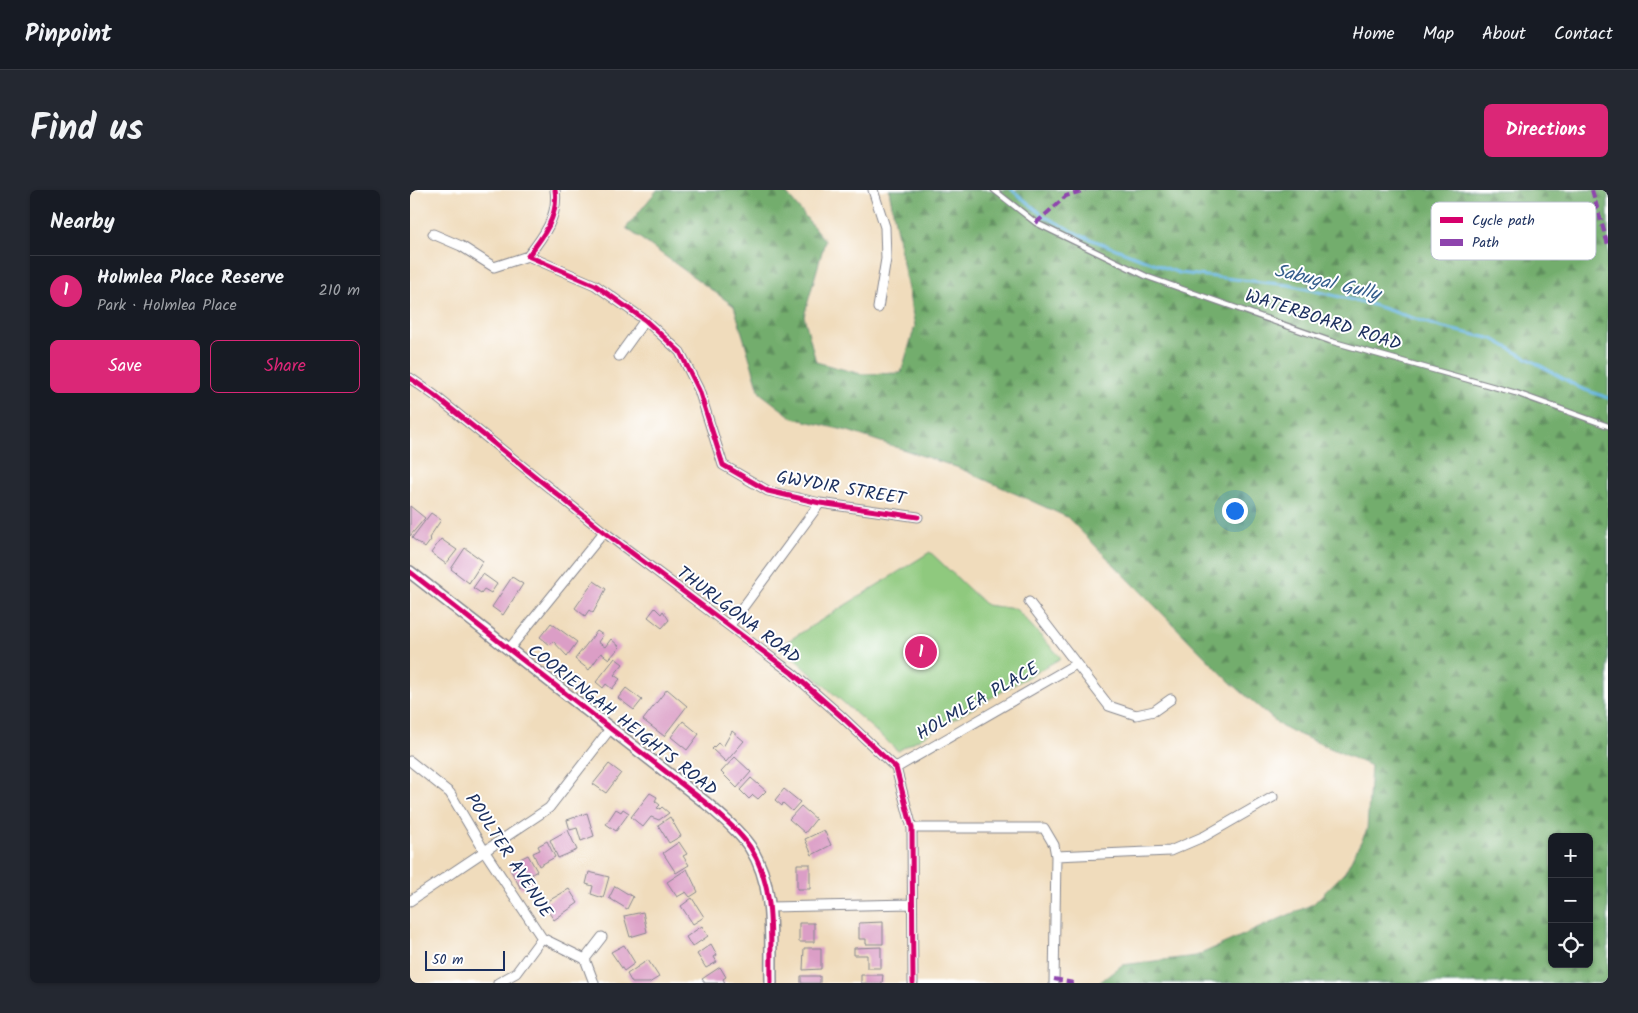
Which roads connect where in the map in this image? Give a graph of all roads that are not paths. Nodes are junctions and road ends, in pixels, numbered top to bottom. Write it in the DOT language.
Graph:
graph roads {
  1 [pos="555,190"];
  2 [pos="873,190"];
  3 [pos="994,190"];
  4 [pos="433,234"];
  5 [pos="528,256"];
  6 [pos="878,308"];
  7 [pos="645,320"];
  8 [pos="619,356"];
  9 [pos="410,378"];
  10 [pos="1608,426"];
  11 [pos="820,503"];
  12 [pos="918,517"];
  13 [pos="604,532"];
  14 [pos="410,572"];
  15 [pos="1029,602"];
  16 [pos="730,625"];
  17 [pos="509,649"];
  18 [pos="1076,664"];
  19 [pos="1171,699"];
  20 [pos="610,729"];
  21 [pos="410,761"];
  22 [pos="896,768"];
  23 [pos="1273,797"];
  24 [pos="912,828"];
  25 [pos="485,852"];
  26 [pos="1056,856"];
  27 [pos="410,900"];
  28 [pos="911,904"];
  29 [pos="770,907"];
  30 [pos="602,937"];
  31 [pos="542,938"];
  32 [pos="585,959"];
  33 [pos="498,983"];
  34 [pos="594,983"];
  35 [pos="770,983"];
  36 [pos="913,983"];
  37 [pos="1054,983"];
  1 -- 5 [label="street"];
  2 -- 6 [label="street"];
  3 -- 10 [label="lane, WATERBOARD ROAD"];
  4 -- 5 [label="street"];
  5 -- 7 [label="street, GWYDIR STREET"];
  7 -- 8 [label="street"];
  7 -- 11 [label="street, GWYDIR STREET"];
  9 -- 13 [label="street, THURLGONA ROAD"];
  11 -- 12 [label="street, GWYDIR STREET"];
  11 -- 16 [label="street"];
  13 -- 16 [label="street, THURLGONA ROAD"];
  13 -- 17 [label="street"];
  14 -- 17 [label="street, COORIENGAH HEIGHTS ROAD"];
  15 -- 18 [label="street"];
  16 -- 22 [label="street, THURLGONA ROAD"];
  17 -- 20 [label="street, COORIENGAH HEIGHTS ROAD"];
  18 -- 19 [label="street"];
  18 -- 22 [label="street, HOLMLEA PLACE"];
  20 -- 25 [label="street"];
  20 -- 29 [label="street, COORIENGAH HEIGHTS ROAD"];
  21 -- 25 [label="street, POULTER AVENUE"];
  22 -- 24 [label="street"];
  23 -- 26 [label="street"];
  24 -- 26 [label="street"];
  24 -- 28 [label="street"];
  25 -- 27 [label="street"];
  25 -- 31 [label="street, POULTER AVENUE"];
  26 -- 37 [label="street"];
  28 -- 29 [label="street"];
  28 -- 36 [label="street"];
  29 -- 35 [label="street, COORIENGAH HEIGHTS ROAD"];
  30 -- 32 [label="street"];
  31 -- 32 [label="street, POULTER AVENUE"];
  31 -- 33 [label="street"];
  32 -- 34 [label="street"];
}
